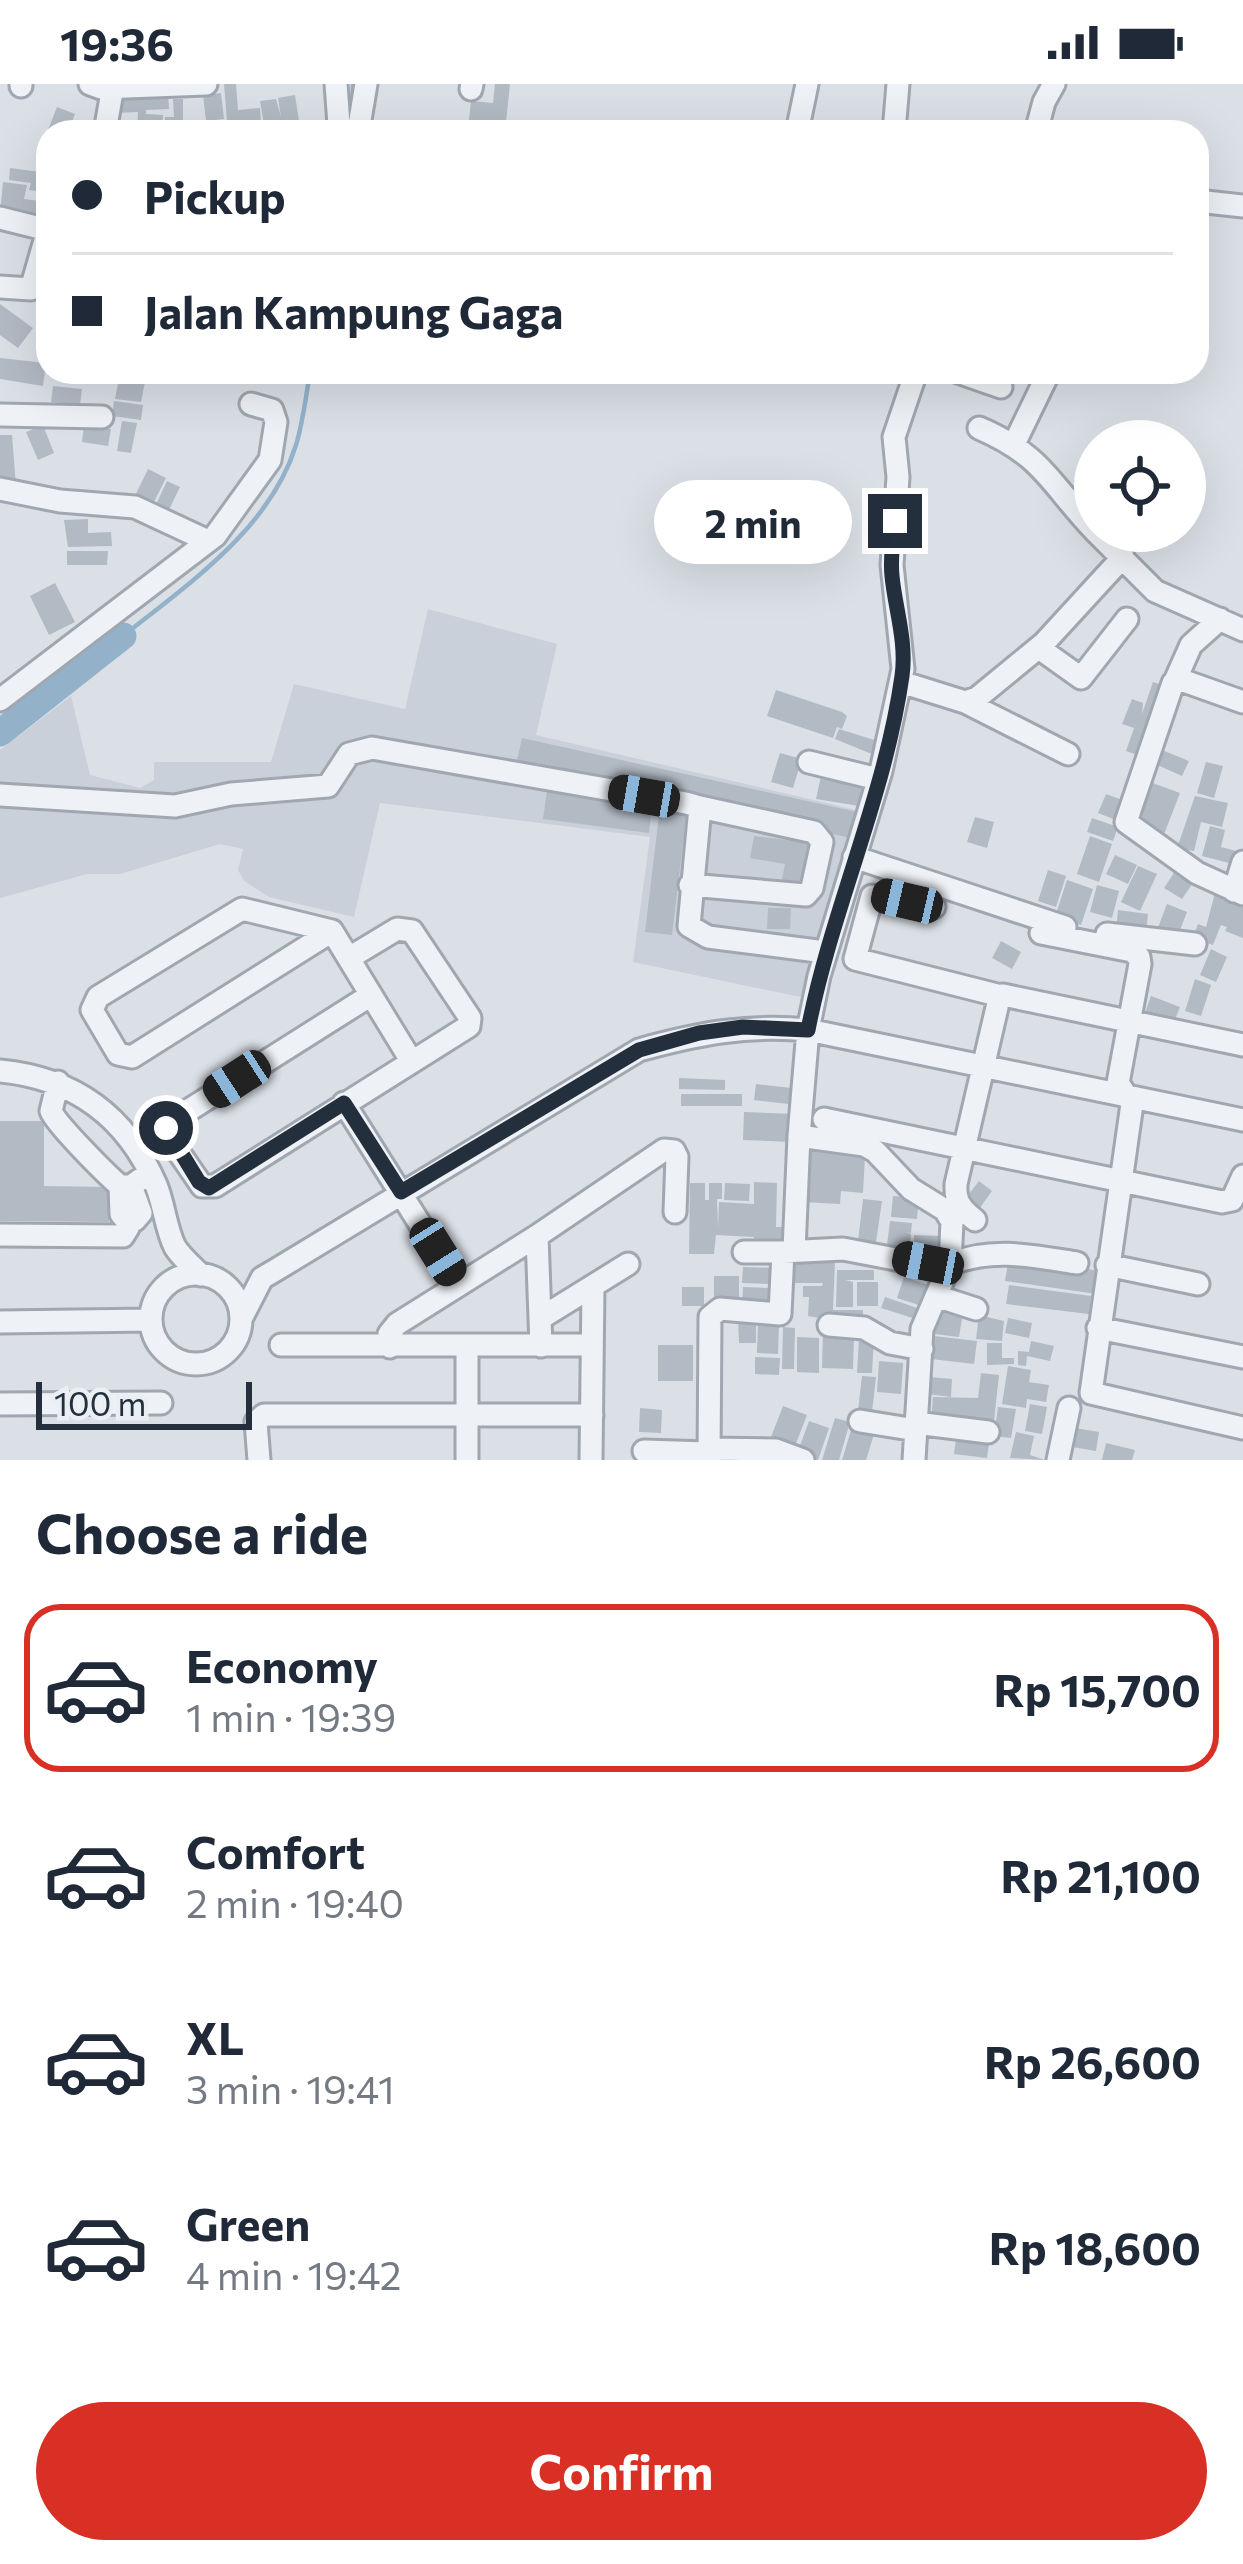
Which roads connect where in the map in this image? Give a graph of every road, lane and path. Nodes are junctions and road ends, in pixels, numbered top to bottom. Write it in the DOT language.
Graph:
graph roads {
  1 [pos="90,84"];
  2 [pos="206,84"];
  3 [pos="336,84"];
  4 [pos="366,84"];
  5 [pos="807,84"];
  6 [pos="898,84"];
  7 [pos="113,86"];
  8 [pos="1047,90"];
  9 [pos="107,120"];
  10 [pos="346,120"];
  11 [pos="352,120"];
  12 [pos="800,120"];
  13 [pos="895,120"];
  14 [pos="1039,120"];
  15 [pos="1209,202"];
  16 [pos="1243,206"];
  17 [pos="0,218"];
  18 [pos="36,227"];
  19 [pos="36,272"];
  20 [pos="0,287"];
  21 [pos="912,384"];
  22 [pos="992,384"];
  23 [pos="1042,384"];
  24 [pos="1001,387"];
  25 [pos="251,404"];
  26 [pos="0,416"];
  27 [pos="102,417"];
  28 [pos="979,428"];
  29 [pos="1014,444"];
  30 [pos="0,489"];
  31 [pos="1074,506"];
  32 [pos="208,542"];
  33 [pos="1118,552"];
  34 [pos="1123,557"];
  35 [pos="1126,619"];
  36 [pos="1220,619"];
  37 [pos="1243,630"];
  38 [pos="1039,647"];
  39 [pos="1175,681"];
  40 [pos="901,682"];
  41 [pos="0,700"];
  42 [pos="965,702"];
  43 [pos="1243,702"];
  44 [pos="1068,754"];
  45 [pos="808,762"];
  46 [pos="878,779"];
  47 [pos="0,795"];
  48 [pos="700,807"];
  49 [pos="854,857"];
  50 [pos="1243,862"];
  51 [pos="691,885"];
  52 [pos="1239,893"];
  53 [pos="934,908"];
  54 [pos="332,931"];
  55 [pos="1041,933"];
  56 [pos="1195,944"];
  57 [pos="825,952"];
  58 [pos="349,958"];
  59 [pos="371,995"];
  60 [pos="1001,996"];
  61 [pos="1129,1019"];
  62 [pos="808,1030"];
  63 [pos="1243,1045"];
  64 [pos="412,1061"];
  65 [pos="984,1066"];
  66 [pos="0,1071"];
  67 [pos="58,1082"];
  68 [pos="1124,1094"];
  69 [pos="344,1103"];
  70 [pos="824,1119"];
  71 [pos="1243,1120"];
  72 [pos="799,1136"];
  73 [pos="964,1148"];
  74 [pos="1243,1176"];
  75 [pos="1120,1181"];
  76 [pos="133,1182"];
  77 [pos="401,1192"];
  78 [pos="676,1212"];
  79 [pos="975,1220"];
  80 [pos="128,1228"];
  81 [pos="0,1235"];
  82 [pos="537,1236"];
  83 [pos="175,1247"];
  84 [pos="789,1251"];
  85 [pos="744,1252"];
  86 [pos="1077,1263"];
  87 [pos="628,1264"];
  88 [pos="1107,1265"];
  89 [pos="949,1266"];
  90 [pos="206,1276"];
  91 [pos="262,1278"];
  92 [pos="457,1283"];
  93 [pos="1198,1284"];
  94 [pos="593,1287"];
  95 [pos="160,1293"];
  96 [pos="936,1296"];
  97 [pos="976,1309"];
  98 [pos="541,1318"];
  99 [pos="241,1319"];
  100 [pos="151,1320"];
  101 [pos="0,1322"];
  102 [pos="829,1325"];
  103 [pos="1098,1328"];
  104 [pos="281,1345"];
  105 [pos="542,1346"];
  106 [pos="592,1346"];
  107 [pos="390,1347"];
  108 [pos="467,1348"];
  109 [pos="922,1349"];
  110 [pos="1243,1357"];
  111 [pos="161,1403"];
  112 [pos="0,1404"];
  113 [pos="1069,1408"];
  114 [pos="467,1415"];
  115 [pos="592,1415"];
  116 [pos="860,1421"];
  117 [pos="916,1426"];
  118 [pos="1243,1428"];
  119 [pos="988,1432"];
  120 [pos="644,1451"];
  121 [pos="709,1454"];
  122 [pos="259,1460"];
  123 [pos="466,1460"];
  124 [pos="591,1460"];
  125 [pos="803,1460"];
  126 [pos="914,1460"];
  127 [pos="1058,1460"];
  1 -- 7 [label="street"];
  2 -- 7 [label="street"];
  3 -- 10 [label="street"];
  4 -- 11 [label="street"];
  5 -- 12 [label="street"];
  6 -- 13 [label="street"];
  7 -- 9 [label="street"];
  8 -- 14 [label="street"];
  15 -- 16 [label="street"];
  17 -- 18 [label="street"];
  19 -- 20 [label="street"];
  21 -- 40 [label="street"];
  22 -- 24 [label="street"];
  23 -- 29 [label="street"];
  25 -- 32 [label="street"];
  26 -- 27 [label="street"];
  28 -- 29 [label="street"];
  29 -- 31 [label="street"];
  30 -- 32 [label="street"];
  32 -- 41 [label="street"];
  33 -- 34 [label="street"];
  34 -- 36 [label="street"];
  34 -- 38 [label="street"];
  35 -- 38 [label="street"];
  36 -- 37 [label="street"];
  36 -- 39 [label="street"];
  38 -- 42 [label="street"];
  39 -- 43 [label="street"];
  39 -- 52 [label="street"];
  40 -- 42 [label="street"];
  40 -- 46 [label="street"];
  42 -- 44 [label="street"];
  45 -- 46 [label="street"];
  46 -- 49 [label="street"];
  47 -- 48 [label="street"];
  48 -- 51 [label="street"];
  48 -- 51 [label="street"];
  49 -- 56 [label="street"];
  49 -- 57 [label="street"];
  50 -- 52 [label="street"];
  51 -- 57 [label="street"];
  53 -- 60 [label="street"];
  54 -- 54 [label="street"];
  54 -- 58 [label="street"];
  55 -- 61 [label="street"];
  57 -- 62 [label="street"];
  58 -- 59 [label="street"];
  58 -- 64 [label="street"];
  59 -- 64 [label="street"];
  59 -- 69 [label="street"];
  60 -- 61 [label="street"];
  60 -- 65 [label="street"];
  61 -- 63 [label="street"];
  61 -- 68 [label="street"];
  62 -- 65 [label="street"];
  62 -- 72 [label="street"];
  62 -- 77 [label="street"];
  64 -- 69 [label="street"];
  65 -- 68 [label="street"];
  65 -- 73 [label="street"];
  66 -- 67 [label="street"];
  67 -- 76 [label="street"];
  67 -- 76 [label="street"];
  68 -- 71 [label="street"];
  68 -- 75 [label="street"];
  69 -- 77 [label="street"];
  70 -- 73 [label="street"];
  72 -- 84 [label="street"];
  72 -- 89 [label="street"];
  73 -- 75 [label="street"];
  73 -- 79 [label="street"];
  74 -- 75 [label="street"];
  75 -- 88 [label="street"];
  76 -- 83 [label="street"];
  77 -- 91 [label="street"];
  77 -- 92 [label="street"];
  78 -- 82 [label="street"];
  80 -- 81 [label="street"];
  82 -- 92 [label="street"];
  82 -- 98 [label="street"];
  83 -- 90 [label="street"];
  83 -- 95 [label="street"];
  84 -- 85 [label="street"];
  84 -- 89 [label="street"];
  84 -- 121 [label="street"];
  86 -- 89 [label="street"];
  87 -- 94 [label="street"];
  88 -- 93 [label="street"];
  88 -- 103 [label="street"];
  89 -- 96 [label="street"];
  90 -- 91 [label="street"];
  90 -- 95 [label="street"];
  90 -- 99 [label="street"];
  91 -- 99 [label="street"];
  92 -- 107 [label="street"];
  94 -- 98 [label="street"];
  94 -- 106 [label="street"];
  95 -- 100 [label="street"];
  96 -- 97 [label="street"];
  96 -- 109 [label="street"];
  98 -- 105 [label="street"];
  99 -- 100 [label="street"];
  100 -- 101 [label="street"];
  102 -- 109 [label="street"];
  103 -- 110 [label="street"];
  103 -- 118 [label="street"];
  104 -- 107 [label="street"];
  105 -- 106 [label="street"];
  105 -- 108 [label="street"];
  106 -- 115 [label="street"];
  107 -- 108 [label="street"];
  108 -- 114 [label="street"];
  109 -- 117 [label="street"];
  111 -- 112 [label="street"];
  113 -- 127 [label="street"];
  114 -- 115 [label="street"];
  114 -- 122 [label="street"];
  114 -- 123 [label="street"];
  115 -- 124 [label="street"];
  116 -- 117 [label="street"];
  117 -- 119 [label="street"];
  117 -- 126 [label="street"];
  120 -- 121 [label="street"];
  121 -- 125 [label="street"];
}
